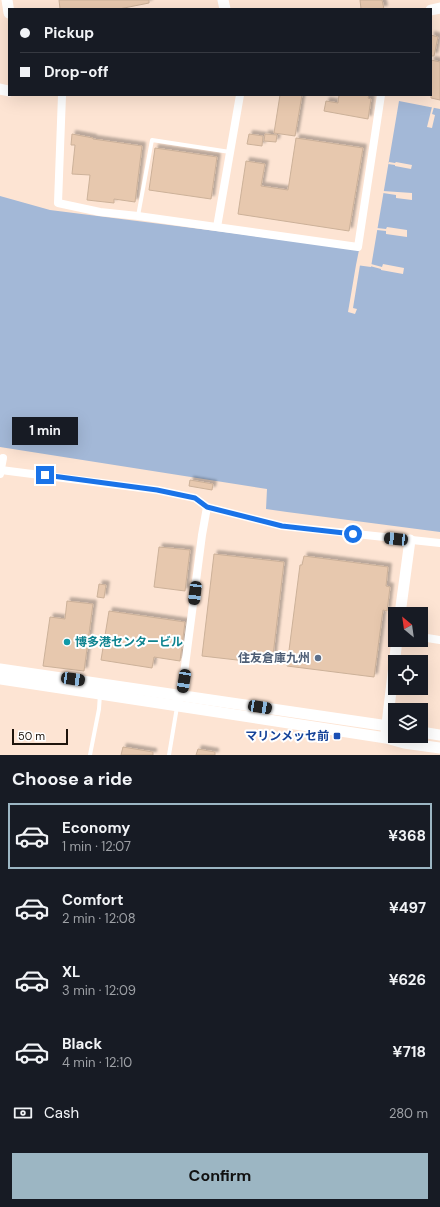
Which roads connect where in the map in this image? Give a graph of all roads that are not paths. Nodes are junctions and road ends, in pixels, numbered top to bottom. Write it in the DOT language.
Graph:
graph roads {
  1 [pos="62,96"];
  2 [pos="240,96"];
  3 [pos="381,96"];
  4 [pos="230,152"];
  5 [pos="138,216"];
  6 [pos="217,227"];
  7 [pos="1,458"];
  8 [pos="0,472"];
  9 [pos="207,507"];
  10 [pos="410,540"];
  11 [pos="440,543"];
  12 [pos="401,607"];
  13 [pos="428,638"];
  14 [pos="440,640"];
  15 [pos="397,647"];
  16 [pos="0,669"];
  17 [pos="0,679"];
  18 [pos="102,689"];
  19 [pos="181,695"];
  20 [pos="393,703"];
  21 [pos="177,706"];
  22 [pos="388,727"];
  23 [pos="428,733"];
  24 [pos="388,734"];
  25 [pos="440,735"];
  26 [pos="386,738"];
  27 [pos="440,748"];
  28 [pos="90,755"];
  29 [pos="169,755"];
  1 -- 5 [label="street"];
  2 -- 4 [label="street"];
  3 -- 6 [label="street"];
  4 -- 5 [label="lane"];
  4 -- 6 [label="street"];
  5 -- 6 [label="street"];
  7 -- 8 [label="street"];
  8 -- 9 [label="street"];
  9 -- 10 [label="street"];
  9 -- 19 [label="street"];
  10 -- 11 [label="street"];
  10 -- 12 [label="street"];
  13 -- 14 [label="street"];
  15 -- 20 [label="street"];
  16 -- 18 [label="street"];
  17 -- 18 [label="street"];
  18 -- 19 [label="street"];
  18 -- 21 [label="street"];
  18 -- 28 [label="lane"];
  19 -- 21 [label="street"];
  19 -- 22 [label="street"];
  21 -- 26 [label="street"];
  21 -- 29 [label="lane"];
  23 -- 25 [label="street"];
  24 -- 26 [label="street"];
  26 -- 27 [label="street"];
}
